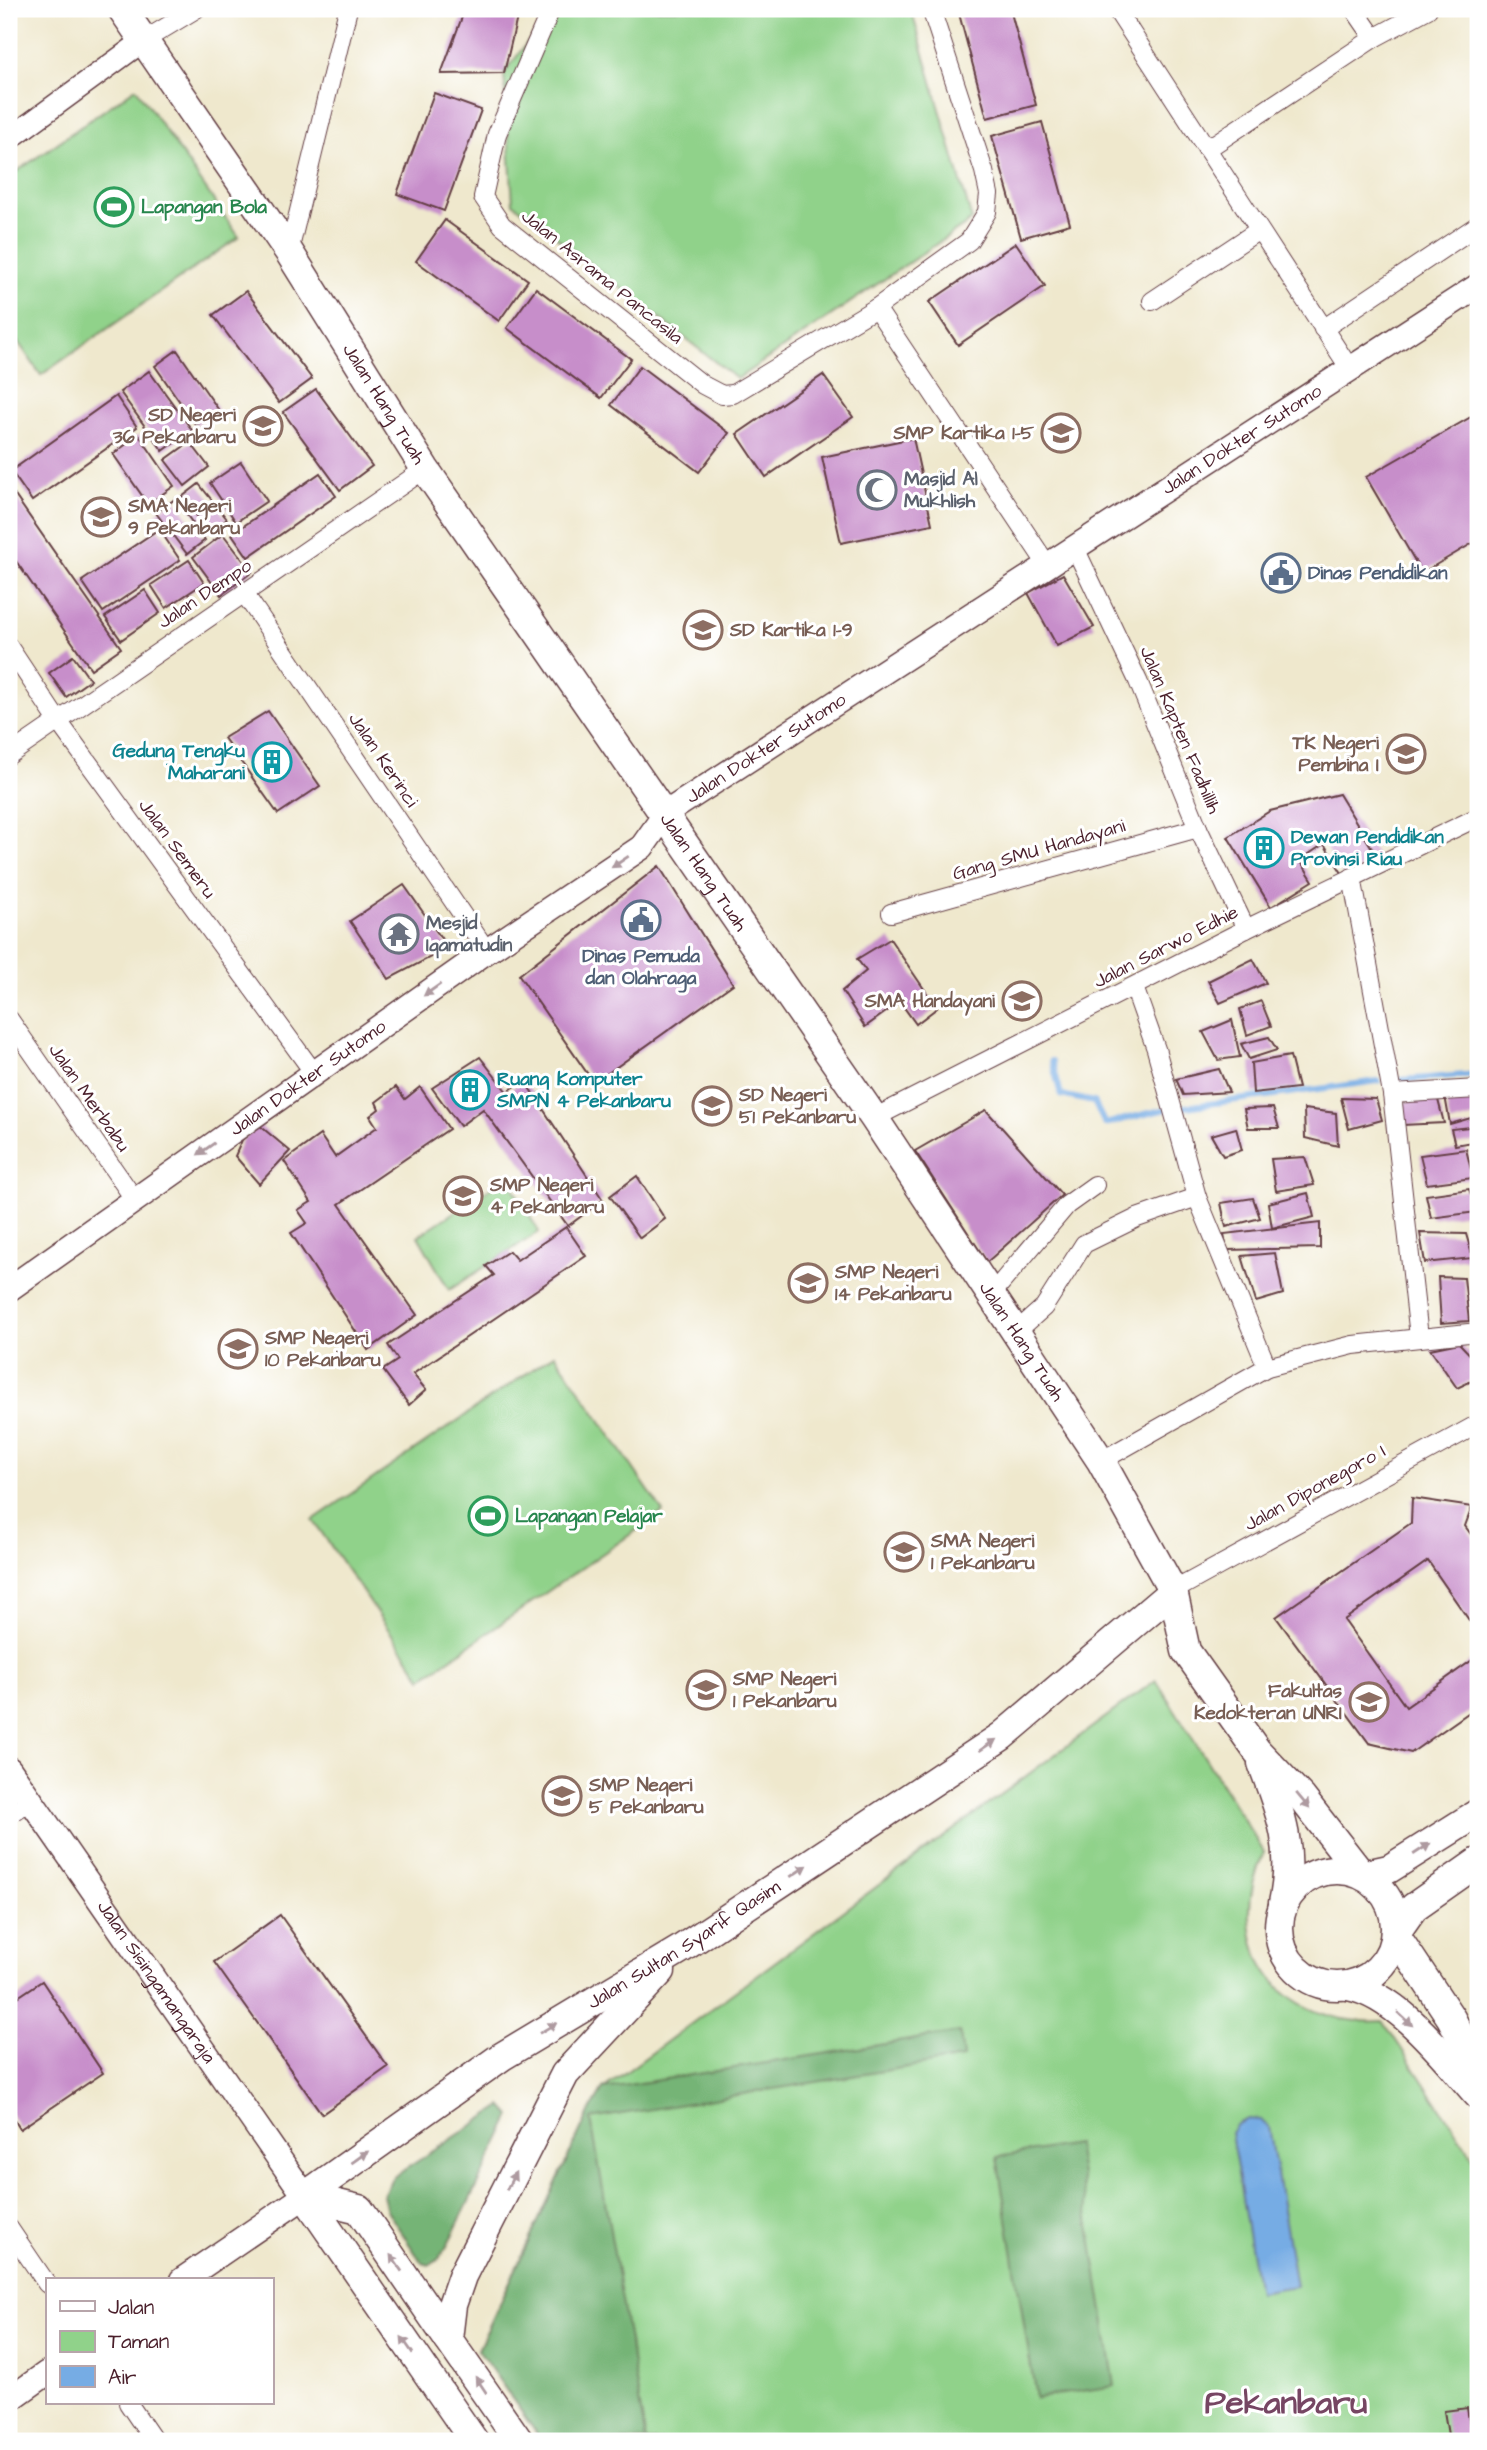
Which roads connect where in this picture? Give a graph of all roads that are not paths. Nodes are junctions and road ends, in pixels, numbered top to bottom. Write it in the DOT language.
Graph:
graph roads {
  1 [pos="122,9"];
  2 [pos="196,9"];
  3 [pos="348,9"];
  4 [pos="551,9"];
  5 [pos="931,9"];
  6 [pos="1116,9"];
  7 [pos="1354,9"];
  8 [pos="1428,9"];
  9 [pos="1374,38"];
  10 [pos="143,41"];
  11 [pos="9,139"];
  12 [pos="1207,149"];
  13 [pos="1478,225"];
  14 [pos="1259,230"];
  15 [pos="289,252"];
  16 [pos="1478,286"];
  17 [pos="1152,301"];
  18 [pos="876,308"];
  19 [pos="1323,329"];
  20 [pos="1350,369"];
  21 [pos="425,469"];
  22 [pos="1075,548"];
  23 [pos="1048,566"];
  24 [pos="244,593"];
  25 [pos="9,648"];
  26 [pos="58,721"];
  27 [pos="9,755"];
  28 [pos="666,813"];
  29 [pos="1478,817"];
  30 [pos="1198,828"];
  31 [pos="1352,877"];
  32 [pos="891,913"];
  33 [pos="1246,929"];
  34 [pos="487,951"];
  35 [pos="1134,987"];
  36 [pos="9,1019"];
  37 [pos="314,1073"];
  38 [pos="1478,1089"];
  39 [pos="1392,1094"];
  40 [pos="874,1118"];
  41 [pos="1095,1185"];
  42 [pos="1197,1197"];
  43 [pos="135,1200"];
  44 [pos="9,1289"];
  45 [pos="991,1295"];
  46 [pos="1016,1332"];
  47 [pos="1478,1332"];
  48 [pos="1419,1337"];
  49 [pos="1267,1367"];
  50 [pos="1478,1424"];
  51 [pos="1101,1461"];
  52 [pos="1173,1591"];
  53 [pos="1257,1751"];
  54 [pos="9,1769"];
  55 [pos="31,1800"];
  56 [pos="1478,1813"];
  57 [pos="9,1815"];
  58 [pos="1478,1863"];
  59 [pos="1362,1875"];
  60 [pos="1282,1908"];
  61 [pos="1395,1934"];
  62 [pos="681,1949"];
  63 [pos="1348,1986"];
  64 [pos="1478,2070"];
  65 [pos="1478,2095"];
  66 [pos="305,2196"];
  67 [pos="9,2228"];
  68 [pos="185,2278"];
  69 [pos="46,2283"];
  70 [pos="448,2339"];
  71 [pos="46,2375"];
  72 [pos="9,2400"];
  73 [pos="129,2404"];
  74 [pos="154,2441"];
  75 [pos="474,2441"];
  76 [pos="519,2441"];
  1 -- 10 [label="main road, Jalan Hang Tuah"];
  2 -- 10 [label="street"];
  3 -- 15 [label="street"];
  4 -- 18 [label="street, Jalan Asrama Pancasila"];
  5 -- 18 [label="street, Jalan Asrama Pancasila"];
  6 -- 12 [label="street"];
  7 -- 9 [label="street"];
  8 -- 9 [label="street"];
  9 -- 12 [label="street"];
  10 -- 11 [label="street"];
  10 -- 15 [label="main road, Jalan Hang Tuah"];
  12 -- 14 [label="street"];
  13 -- 19 [label="street"];
  14 -- 17 [label="street"];
  14 -- 19 [label="street"];
  15 -- 21 [label="main road, Jalan Hang Tuah"];
  16 -- 20 [label="main road, Jalan Dokter Sutomo"];
  18 -- 23 [label="street"];
  19 -- 20 [label="street"];
  20 -- 22 [label="main road, Jalan Dokter Sutomo"];
  21 -- 24 [label="street, Jalan Dempo"];
  21 -- 28 [label="main road, Jalan Hang Tuah"];
  22 -- 23 [label="main road, Jalan Dokter Sutomo"];
  22 -- 30 [label="street, Jalan Kapten Fadhillih"];
  23 -- 28 [label="main road, Jalan Dokter Sutomo"];
  24 -- 26 [label="street, Jalan Dempo"];
  24 -- 34 [label="street, Jalan Kerinci"];
  25 -- 26 [label="street, Jalan Semeru"];
  26 -- 27 [label="street, Jalan Dempo"];
  26 -- 37 [label="street, Jalan Semeru"];
  28 -- 34 [label="main road, Jalan Dokter Sutomo, one-way"];
  28 -- 40 [label="main road, Jalan Hang Tuah"];
  29 -- 31 [label="street, Jalan Sarwo Edhie"];
  30 -- 32 [label="street, Gang SMU Handayani"];
  30 -- 33 [label="street, Jalan Kapten Fadhillih"];
  31 -- 33 [label="street, Jalan Sarwo Edhie"];
  31 -- 39 [label="street"];
  33 -- 35 [label="street, Jalan Sarwo Edhie"];
  34 -- 37 [label="main road, Jalan Dokter Sutomo, one-way"];
  35 -- 40 [label="street, Jalan Sarwo Edhie"];
  35 -- 42 [label="street"];
  36 -- 43 [label="street, Jalan Merbabu"];
  37 -- 43 [label="main road, Jalan Dokter Sutomo, one-way"];
  38 -- 39 [label="street"];
  39 -- 48 [label="street"];
  40 -- 45 [label="main road, Jalan Hang Tuah"];
  41 -- 45 [label="street"];
  42 -- 46 [label="street"];
  42 -- 49 [label="street"];
  43 -- 44 [label="main road, Jalan Dokter Sutomo"];
  45 -- 46 [label="main road, Jalan Hang Tuah"];
  46 -- 51 [label="main road, Jalan Hang Tuah"];
  47 -- 48 [label="street"];
  48 -- 49 [label="street"];
  49 -- 51 [label="street"];
  50 -- 52 [label="street, Jalan Diponegoro I"];
  51 -- 52 [label="main road, Jalan Hang Tuah"];
  52 -- 53 [label="main road, Jalan Hang Tuah"];
  62 -- 52 [label="main road, Jalan Sultan Syarif Qasim, one-way"];
  53 -- 59 [label="main road, Jalan Hang Tuah, one-way"];
  53 -- 60 [label="main road, Jalan Hang Tuah"];
  54 -- 55 [label="main road, Jalan Sisingamangaraja"];
  55 -- 57 [label="street"];
  55 -- 66 [label="main road, Jalan Sisingamangaraja"];
  59 -- 56 [label="main road, one-way"];
  58 -- 61 [label="main road"];
  59 -- 60 [label="main road"];
  59 -- 61 [label="main road"];
  60 -- 63 [label="main road"];
  61 -- 63 [label="main road"];
  61 -- 64 [label="main road"];
  66 -- 62 [label="main road, Jalan Sultan Syarif Qasim, one-way"];
  70 -- 62 [label="main road, one-way"];
  63 -- 65 [label="main road, one-way"];
  66 -- 68 [label="main road, Jalan Sultan Syarif Qasim"];
  70 -- 66 [label="main road, one-way"];
  75 -- 66 [label="main road, Jalan Sisingamangaraja, one-way"];
  67 -- 69 [label="street"];
  76 -- 70 [label="main road, one-way"];
  71 -- 72 [label="main road"];
  73 -- 74 [label="street"];
}
